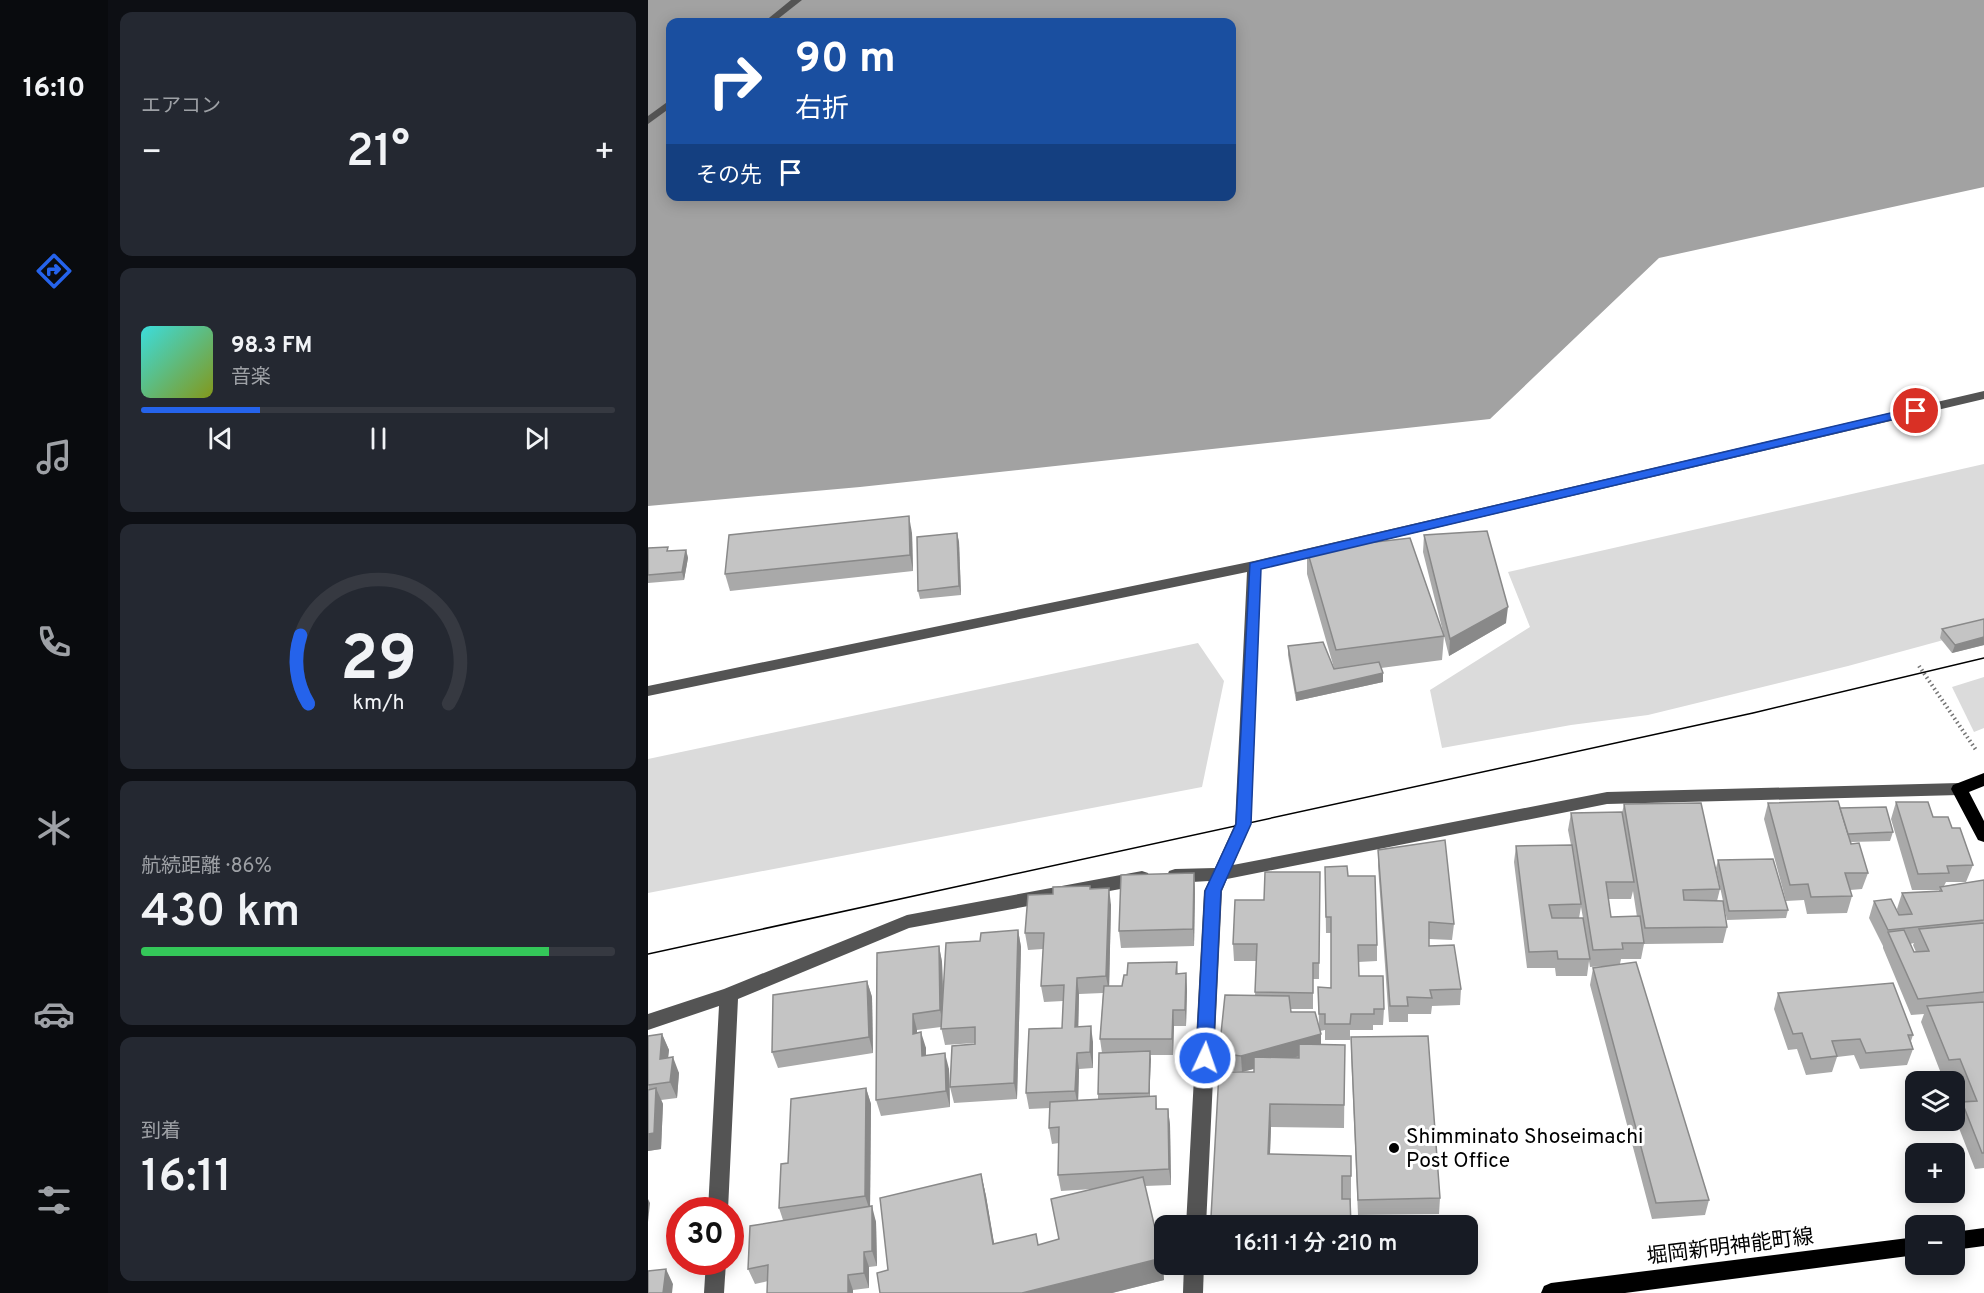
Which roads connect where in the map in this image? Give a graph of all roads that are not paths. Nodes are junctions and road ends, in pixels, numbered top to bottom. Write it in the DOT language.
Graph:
graph roads {
  1 [pos="797,0"];
  2 [pos="774,18"];
  3 [pos="666,106"];
  4 [pos="648,121"];
  5 [pos="1984,395"];
  6 [pos="1254,566"];
  7 [pos="648,691"];
  8 [pos="1984,778"];
  9 [pos="1959,789"];
  10 [pos="1984,836"];
  11 [pos="1221,874"];
  12 [pos="729,995"];
  13 [pos="648,1022"];
  14 [pos="719,1197"];
  15 [pos="1197,1215"];
  16 [pos="1984,1237"];
  17 [pos="1965,1240"];
  18 [pos="1905,1247"];
  19 [pos="715,1275"];
  20 [pos="1194,1275"];
  21 [pos="714,1293"];
  22 [pos="1193,1293"];
  23 [pos="1551,1293"];
  1 -- 2 [label="street"];
  3 -- 4 [label="street"];
  5 -- 6 [label="street"];
  6 -- 7 [label="street"];
  6 -- 11 [label="street"];
  8 -- 9 [label="main road"];
  9 -- 10 [label="main road"];
  9 -- 11 [label="street"];
  11 -- 12 [label="street"];
  11 -- 15 [label="street"];
  12 -- 13 [label="street"];
  12 -- 14 [label="street"];
  16 -- 17 [label="main road"];
  18 -- 23 [label="main road, 堀岡新明神能町線"];
  19 -- 21 [label="street"];
  20 -- 22 [label="street"];
}
